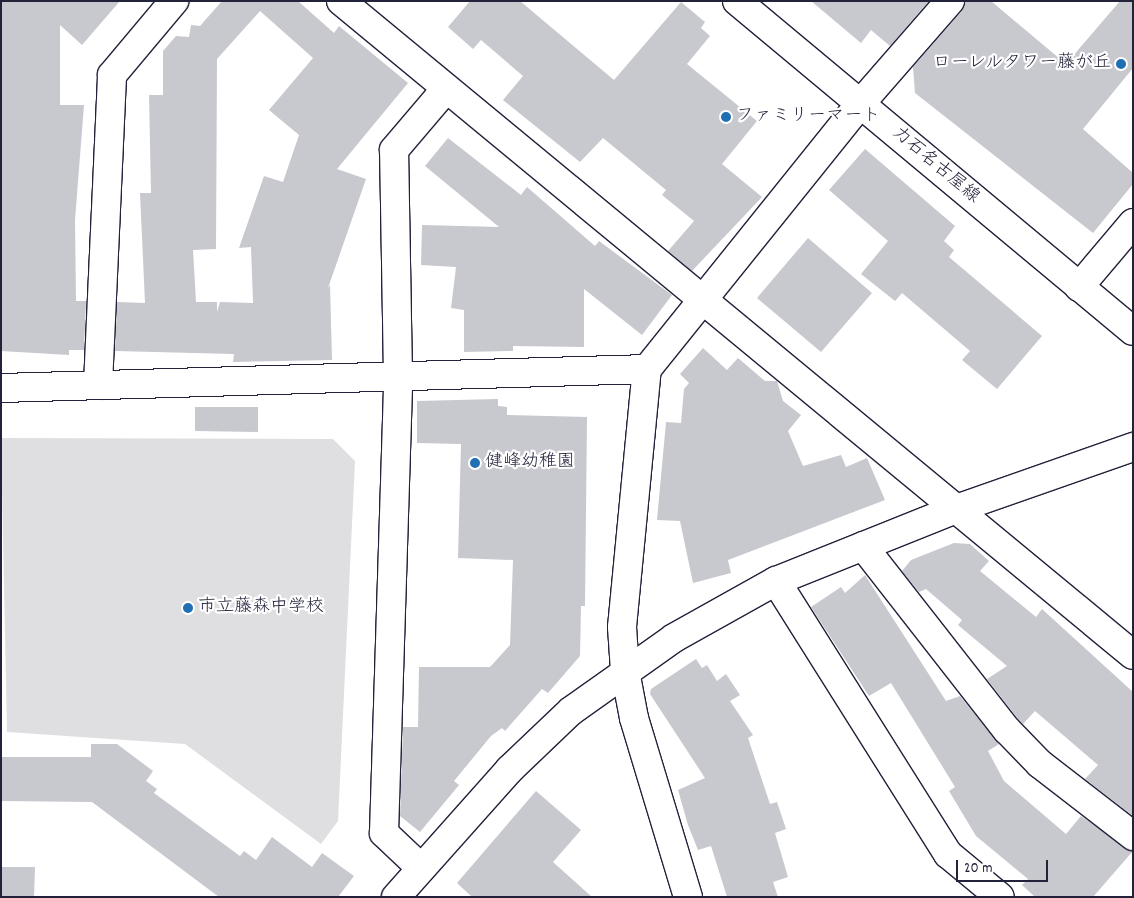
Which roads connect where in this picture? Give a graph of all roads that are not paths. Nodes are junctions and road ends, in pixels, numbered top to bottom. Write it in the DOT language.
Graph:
graph roads {
  1 [pos="174,1"];
  2 [pos="341,1"];
  3 [pos="737,1"];
  4 [pos="950,1"];
  5 [pos="445,90"];
  6 [pos="860,104"];
  7 [pos="1133,223"];
  8 [pos="1079,287"];
  9 [pos="707,300"];
  10 [pos="1133,331"];
  11 [pos="647,369"];
  12 [pos="398,376"];
  13 [pos="98,384"];
  14 [pos="1,388"];
  15 [pos="1133,447"];
  16 [pos="956,509"];
  17 [pos="863,546"];
  18 [pos="776,581"];
  19 [pos="1133,655"];
  20 [pos="624,671"];
  21 [pos="1133,836"];
  22 [pos="421,868"];
  23 [pos="396,897"];
  24 [pos="688,897"];
  25 [pos="1000,897"];
  1 -- 13 [label="street"];
  2 -- 5 [label="street"];
  3 -- 6 [label="street, 力石名古屋線"];
  4 -- 6 [label="street"];
  5 -- 9 [label="street"];
  5 -- 12 [label="street"];
  6 -- 8 [label="street, 力石名古屋線"];
  6 -- 9 [label="street"];
  7 -- 8 [label="street"];
  8 -- 10 [label="street, 力石名古屋線"];
  9 -- 11 [label="street"];
  9 -- 16 [label="street"];
  11 -- 12 [label="street"];
  11 -- 20 [label="street"];
  12 -- 13 [label="street"];
  12 -- 22 [label="street"];
  13 -- 14 [label="street"];
  15 -- 16 [label="street"];
  16 -- 17 [label="street"];
  16 -- 19 [label="street"];
  17 -- 18 [label="street"];
  17 -- 21 [label="street"];
  18 -- 20 [label="street"];
  18 -- 25 [label="street"];
  20 -- 22 [label="street"];
  20 -- 24 [label="street"];
  22 -- 23 [label="street"];
}
